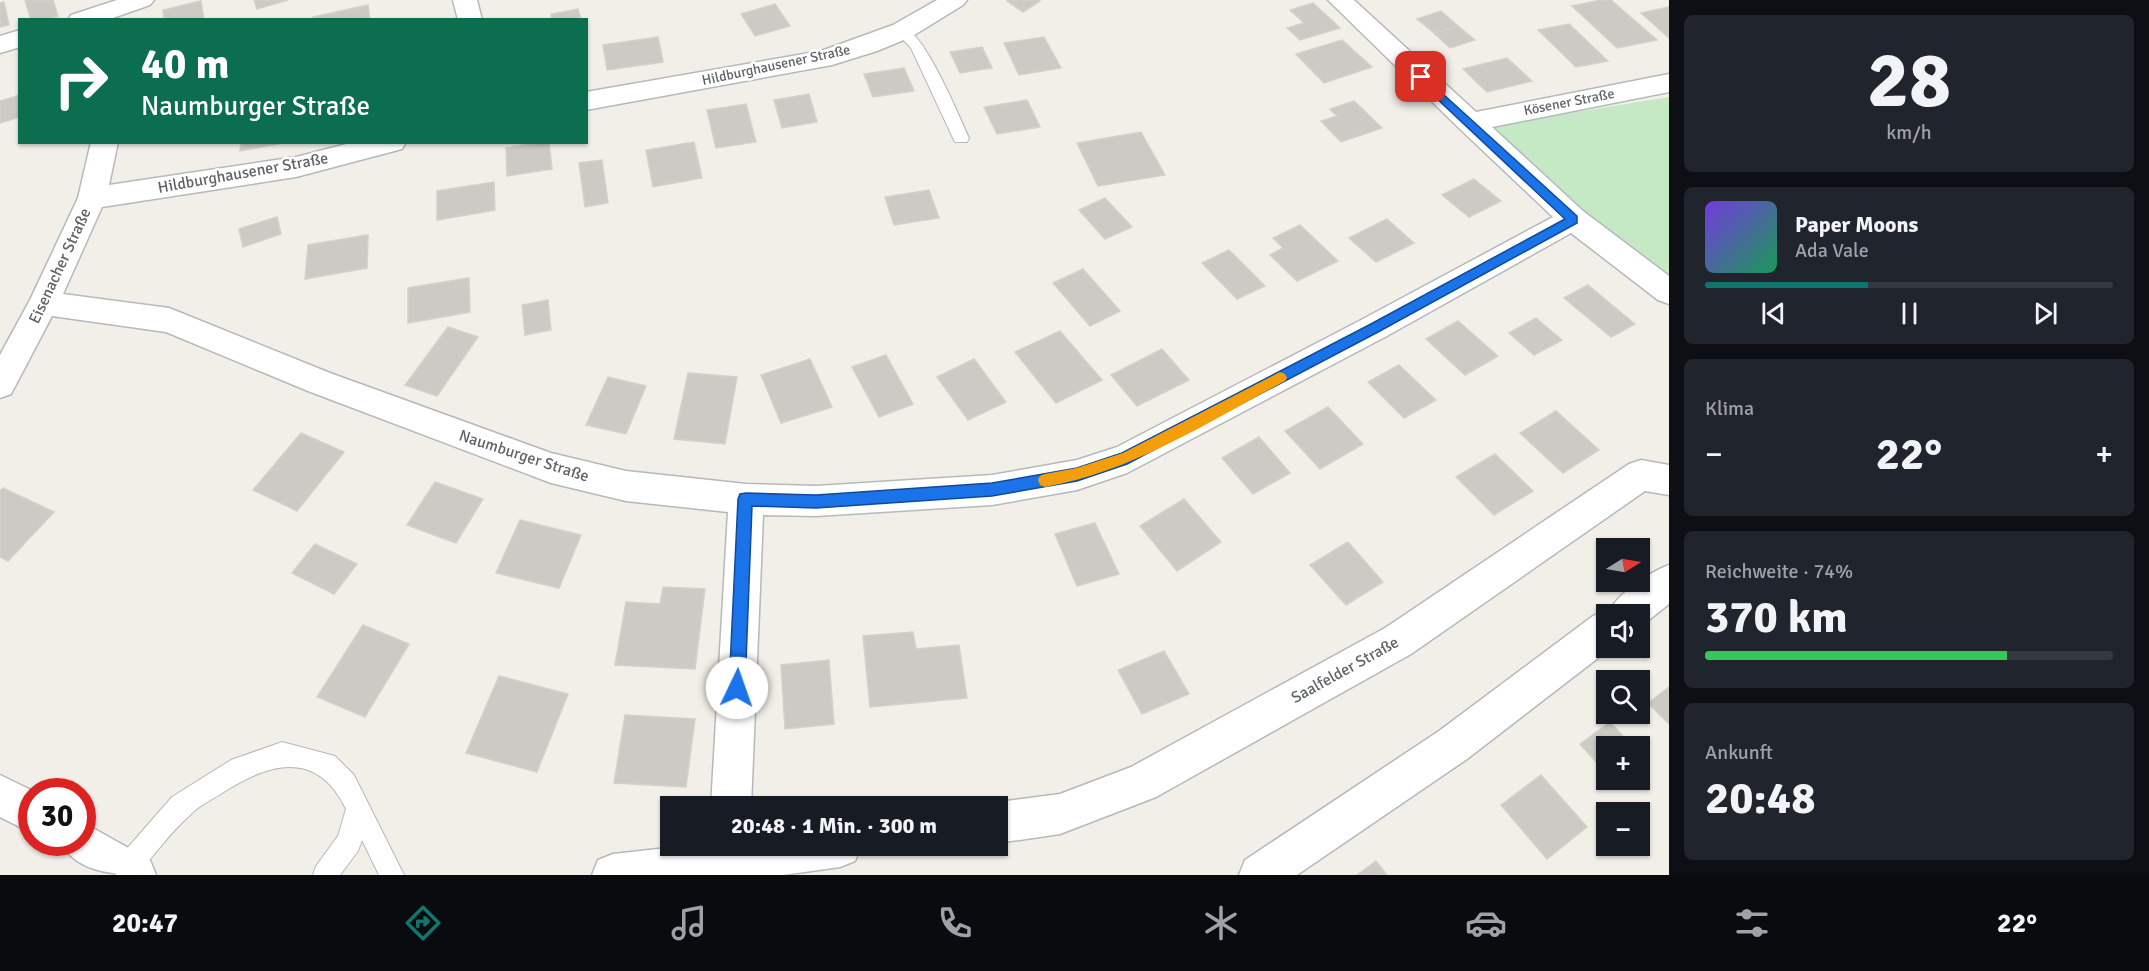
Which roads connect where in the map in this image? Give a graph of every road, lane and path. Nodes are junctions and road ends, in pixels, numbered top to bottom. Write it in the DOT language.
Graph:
graph roads {
  1 [pos="142,0"];
  2 [pos="465,0"];
  3 [pos="955,0"];
  4 [pos="1340,0"];
  5 [pos="97,13"];
  6 [pos="470,18"];
  7 [pos="902,30"];
  8 [pos="18,39"];
  9 [pos="0,45"];
  10 [pos="1669,83"];
  11 [pos="588,101"];
  12 [pos="1469,123"];
  13 [pos="961,138"];
  14 [pos="105,144"];
  15 [pos="385,144"];
  16 [pos="92,198"];
  17 [pos="1573,219"];
  18 [pos="1669,292"];
  19 [pos="44,303"];
  20 [pos="0,384"];
  21 [pos="1669,480"];
  22 [pos="746,499"];
  23 [pos="1669,582"];
  24 [pos="1640,604"];
  25 [pos="1596,637"];
  26 [pos="0,795"];
  27 [pos="732,796"];
  28 [pos="18,805"];
  29 [pos="358,809"];
  30 [pos="1008,822"];
  31 [pos="96,851"];
  32 [pos="766,856"];
  33 [pos="729,861"];
  34 [pos="130,872"];
  35 [pos="325,875"];
  36 [pos="392,875"];
  37 [pos="613,875"];
  38 [pos="1260,875"];
  1 -- 5 [label="street"];
  2 -- 6 [label="street"];
  3 -- 7 [label="street, Hildburghausener Straße"];
  4 -- 12 [label="street"];
  7 -- 11 [label="street, Hildburghausener Straße"];
  7 -- 13 [label="lane"];
  8 -- 9 [label="street"];
  10 -- 12 [label="street, Kösener Straße"];
  12 -- 17 [label="street"];
  14 -- 16 [label="street, Eisenacher Straße"];
  15 -- 16 [label="street, Hildburghausener Straße"];
  16 -- 19 [label="street, Eisenacher Straße"];
  17 -- 18 [label="street"];
  17 -- 22 [label="street, Naumburger Straße"];
  19 -- 20 [label="street, Eisenacher Straße"];
  19 -- 22 [label="street, Naumburger Straße"];
  21 -- 30 [label="street, Saalfelder Straße"];
  22 -- 27 [label="street"];
  23 -- 24 [label="street"];
  25 -- 38 [label="street"];
  26 -- 28 [label="street"];
  29 -- 34 [label="lane"];
  29 -- 35 [label="lane"];
  29 -- 36 [label="lane"];
  31 -- 34 [label="street"];
  32 -- 33 [label="street"];
  33 -- 37 [label="street"];
}
